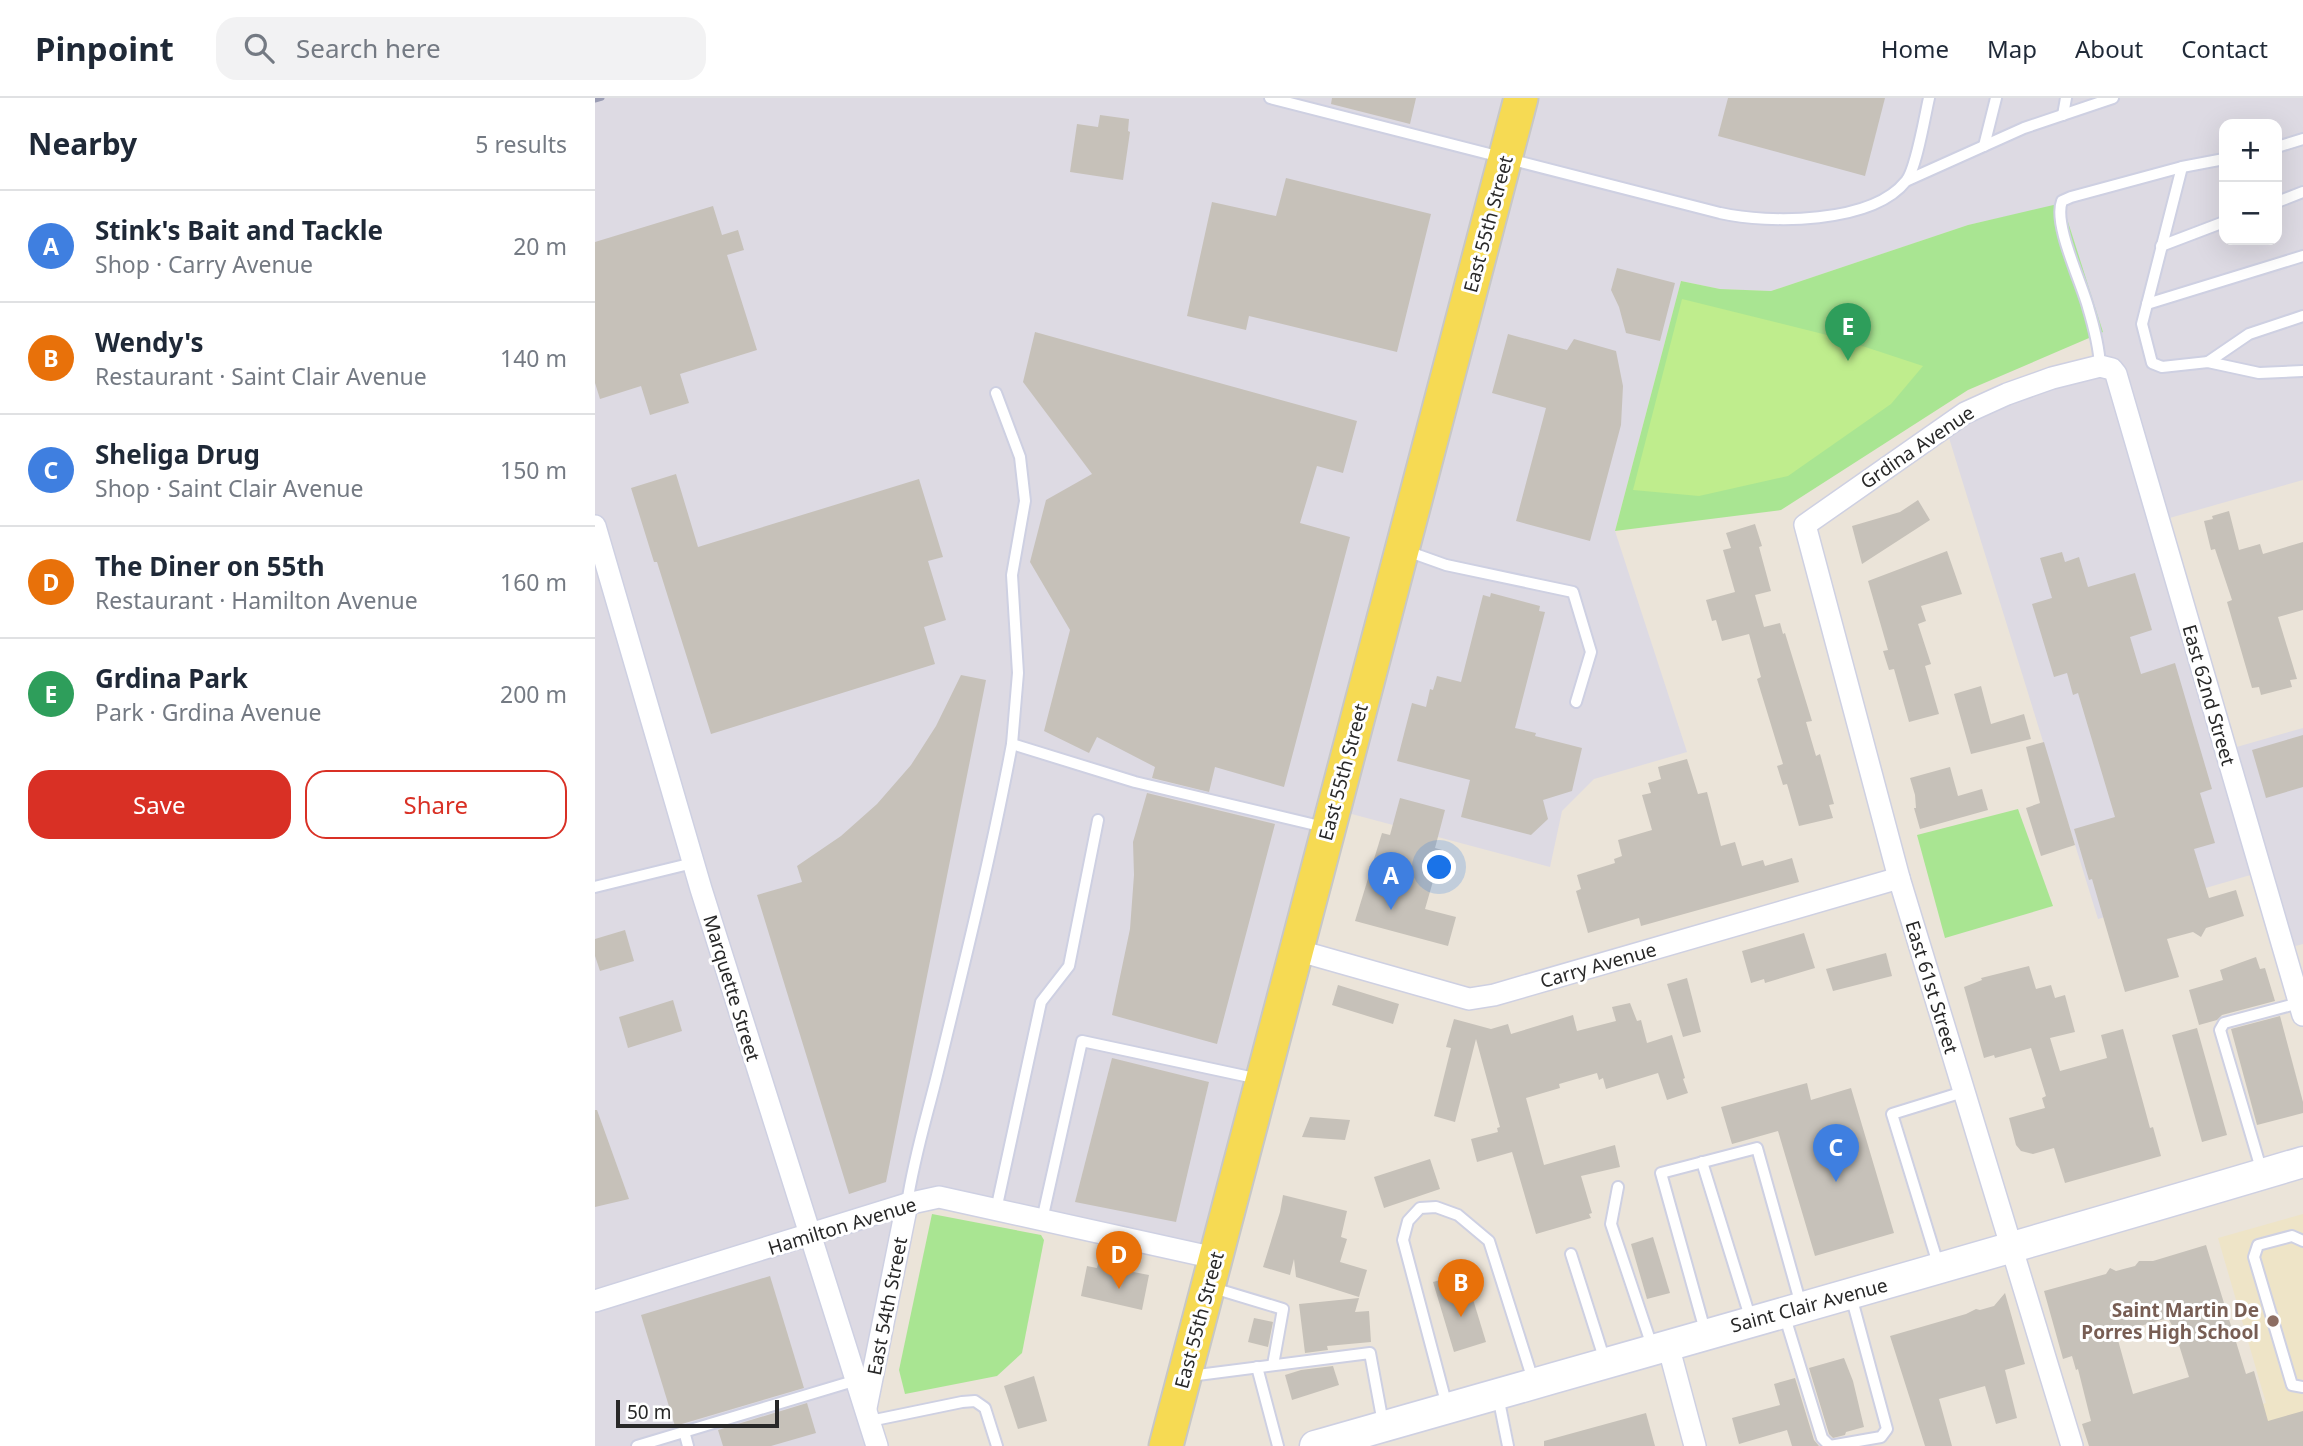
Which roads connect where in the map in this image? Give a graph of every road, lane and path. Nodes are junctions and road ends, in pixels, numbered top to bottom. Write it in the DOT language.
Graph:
graph roads {
  1 [pos="1270,98"];
  2 [pos="1521,98"];
  3 [pos="1929,98"];
  4 [pos="1996,98"];
  5 [pos="2066,98"];
  6 [pos="2113,98"];
  7 [pos="2063,115"];
  8 [pos="2303,139"];
  9 [pos="2282,145"];
  10 [pos="1984,146"];
  11 [pos="1506,157"];
  12 [pos="2219,160"];
  13 [pos="2182,167"];
  14 [pos="1908,180"];
  15 [pos="2303,192"];
  16 [pos="2282,200"];
  17 [pos="2219,224"];
  18 [pos="2161,246"];
  19 [pos="2303,256"];
  20 [pos="2147,304"];
  21 [pos="2303,316"];
  22 [pos="2208,362"];
  23 [pos="2108,370"];
  24 [pos="2303,371"];
  25 [pos="996,393"];
  26 [pos="1805,525"];
  27 [pos="595,529"];
  28 [pos="1402,549"];
  29 [pos="1576,702"];
  30 [pos="1012,744"];
  31 [pos="1098,820"];
  32 [pos="1328,827"];
  33 [pos="693,863"];
  34 [pos="1899,878"];
  35 [pos="595,887"];
  36 [pos="1296,950"];
  37 [pos="2301,1009"];
  38 [pos="1262,1080"];
  39 [pos="1963,1092"];
  40 [pos="1702,1162"];
  41 [pos="2303,1162"];
  42 [pos="2263,1174"];
  43 [pos="1618,1187"];
  44 [pos="907,1204"];
  45 [pos="996,1210"];
  46 [pos="1042,1220"];
  47 [pos="810,1236"];
  48 [pos="2303,1241"];
  49 [pos="2012,1248"];
  50 [pos="1571,1254"];
  51 [pos="1940,1269"];
  52 [pos="1211,1272"];
  53 [pos="1851,1293"];
  54 [pos="595,1301"];
  55 [pos="1793,1309"];
  56 [pos="1751,1321"];
  57 [pos="1706,1334"];
  58 [pos="1660,1347"];
  59 [pos="1605,1363"];
  60 [pos="1273,1365"];
  61 [pos="1257,1367"];
  62 [pos="1184,1377"];
  63 [pos="857,1380"];
  64 [pos="1534,1383"];
  65 [pos="2303,1387"];
  66 [pos="1497,1394"];
  67 [pos="1447,1408"];
  68 [pos="868,1415"];
  69 [pos="1384,1426"];
  70 [pos="684,1431"];
  71 [pos="1351,1441"];
  72 [pos="637,1446"];
  73 [pos="688,1446"];
  74 [pos="877,1446"];
  75 [pos="997,1446"];
  76 [pos="1165,1446"];
  77 [pos="1278,1446"];
  78 [pos="1315,1446"];
  79 [pos="1509,1446"];
  80 [pos="1695,1446"];
  81 [pos="2072,1446"];
  1 -- 11 [label="lane"];
  2 -- 11 [label="main road, East 55th Street"];
  3 -- 14 [label="lane"];
  4 -- 10 [label="lane"];
  5 -- 7 [label="lane"];
  6 -- 7 [label="lane"];
  7 -- 10 [label="lane"];
  8 -- 9 [label="lane"];
  10 -- 14 [label="lane"];
  11 -- 14 [label="lane"];
  11 -- 28 [label="main road, East 55th Street"];
  12 -- 13 [label="lane"];
  13 -- 18 [label="lane"];
  13 -- 23 [label="lane"];
  15 -- 16 [label="lane"];
  17 -- 18 [label="lane"];
  18 -- 20 [label="lane"];
  19 -- 20 [label="lane"];
  20 -- 22 [label="lane"];
  21 -- 22 [label="lane"];
  22 -- 24 [label="lane"];
  23 -- 26 [label="street, Grdina Avenue"];
  23 -- 37 [label="street, East 62nd Street"];
  25 -- 30 [label="lane"];
  26 -- 34 [label="street, East 61st Street"];
  27 -- 33 [label="street, Marquette Street"];
  28 -- 29 [label="lane"];
  28 -- 32 [label="main road, East 55th Street"];
  30 -- 32 [label="lane"];
  30 -- 44 [label="lane"];
  31 -- 45 [label="lane"];
  32 -- 36 [label="main road, East 55th Street"];
  33 -- 35 [label="lane"];
  33 -- 47 [label="street, Marquette Street"];
  34 -- 36 [label="street, Carry Avenue"];
  34 -- 39 [label="street, East 61st Street"];
  36 -- 38 [label="main road, East 55th Street"];
  37 -- 42 [label="lane"];
  38 -- 46 [label="lane"];
  38 -- 52 [label="main road, East 55th Street"];
  39 -- 49 [label="street, East 61st Street"];
  39 -- 51 [label="lane"];
  40 -- 55 [label="lane"];
  40 -- 56 [label="lane"];
  40 -- 57 [label="lane"];
  41 -- 42 [label="main road, Saint Clair Avenue"];
  42 -- 49 [label="main road, Saint Clair Avenue"];
  43 -- 58 [label="lane"];
  44 -- 45 [label="street, Hamilton Avenue"];
  44 -- 47 [label="street, Hamilton Avenue"];
  44 -- 68 [label="street, East 54th Street"];
  45 -- 46 [label="street, Hamilton Avenue"];
  46 -- 52 [label="street, Hamilton Avenue"];
  47 -- 54 [label="street, Hamilton Avenue"];
  47 -- 63 [label="street, Marquette Street"];
  48 -- 65 [label="lane"];
  49 -- 51 [label="main road, Saint Clair Avenue"];
  49 -- 81 [label="street, East 61st Street"];
  50 -- 59 [label="lane"];
  51 -- 53 [label="main road, Saint Clair Avenue"];
  52 -- 60 [label="lane"];
  52 -- 62 [label="main road, East 55th Street"];
  53 -- 55 [label="main road, Saint Clair Avenue"];
  53 -- 55 [label="lane"];
  55 -- 56 [label="main road, Saint Clair Avenue"];
  56 -- 57 [label="main road, Saint Clair Avenue"];
  57 -- 58 [label="main road, Saint Clair Avenue"];
  58 -- 59 [label="main road, Saint Clair Avenue"];
  58 -- 80 [label="street"];
  59 -- 64 [label="main road, Saint Clair Avenue"];
  60 -- 61 [label="lane"];
  60 -- 69 [label="lane"];
  61 -- 62 [label="lane"];
  61 -- 77 [label="lane"];
  62 -- 76 [label="main road, East 55th Street"];
  63 -- 68 [label="street, Marquette Street"];
  63 -- 70 [label="lane"];
  64 -- 66 [label="main road, Saint Clair Avenue"];
  64 -- 67 [label="lane"];
  66 -- 67 [label="main road, Saint Clair Avenue"];
  66 -- 79 [label="lane"];
  67 -- 69 [label="main road, Saint Clair Avenue"];
  68 -- 74 [label="street, Marquette Street"];
  68 -- 75 [label="lane"];
  69 -- 71 [label="main road, Saint Clair Avenue"];
  70 -- 72 [label="lane"];
  70 -- 73 [label="lane"];
  71 -- 78 [label="main road, Saint Clair Avenue"];
}
